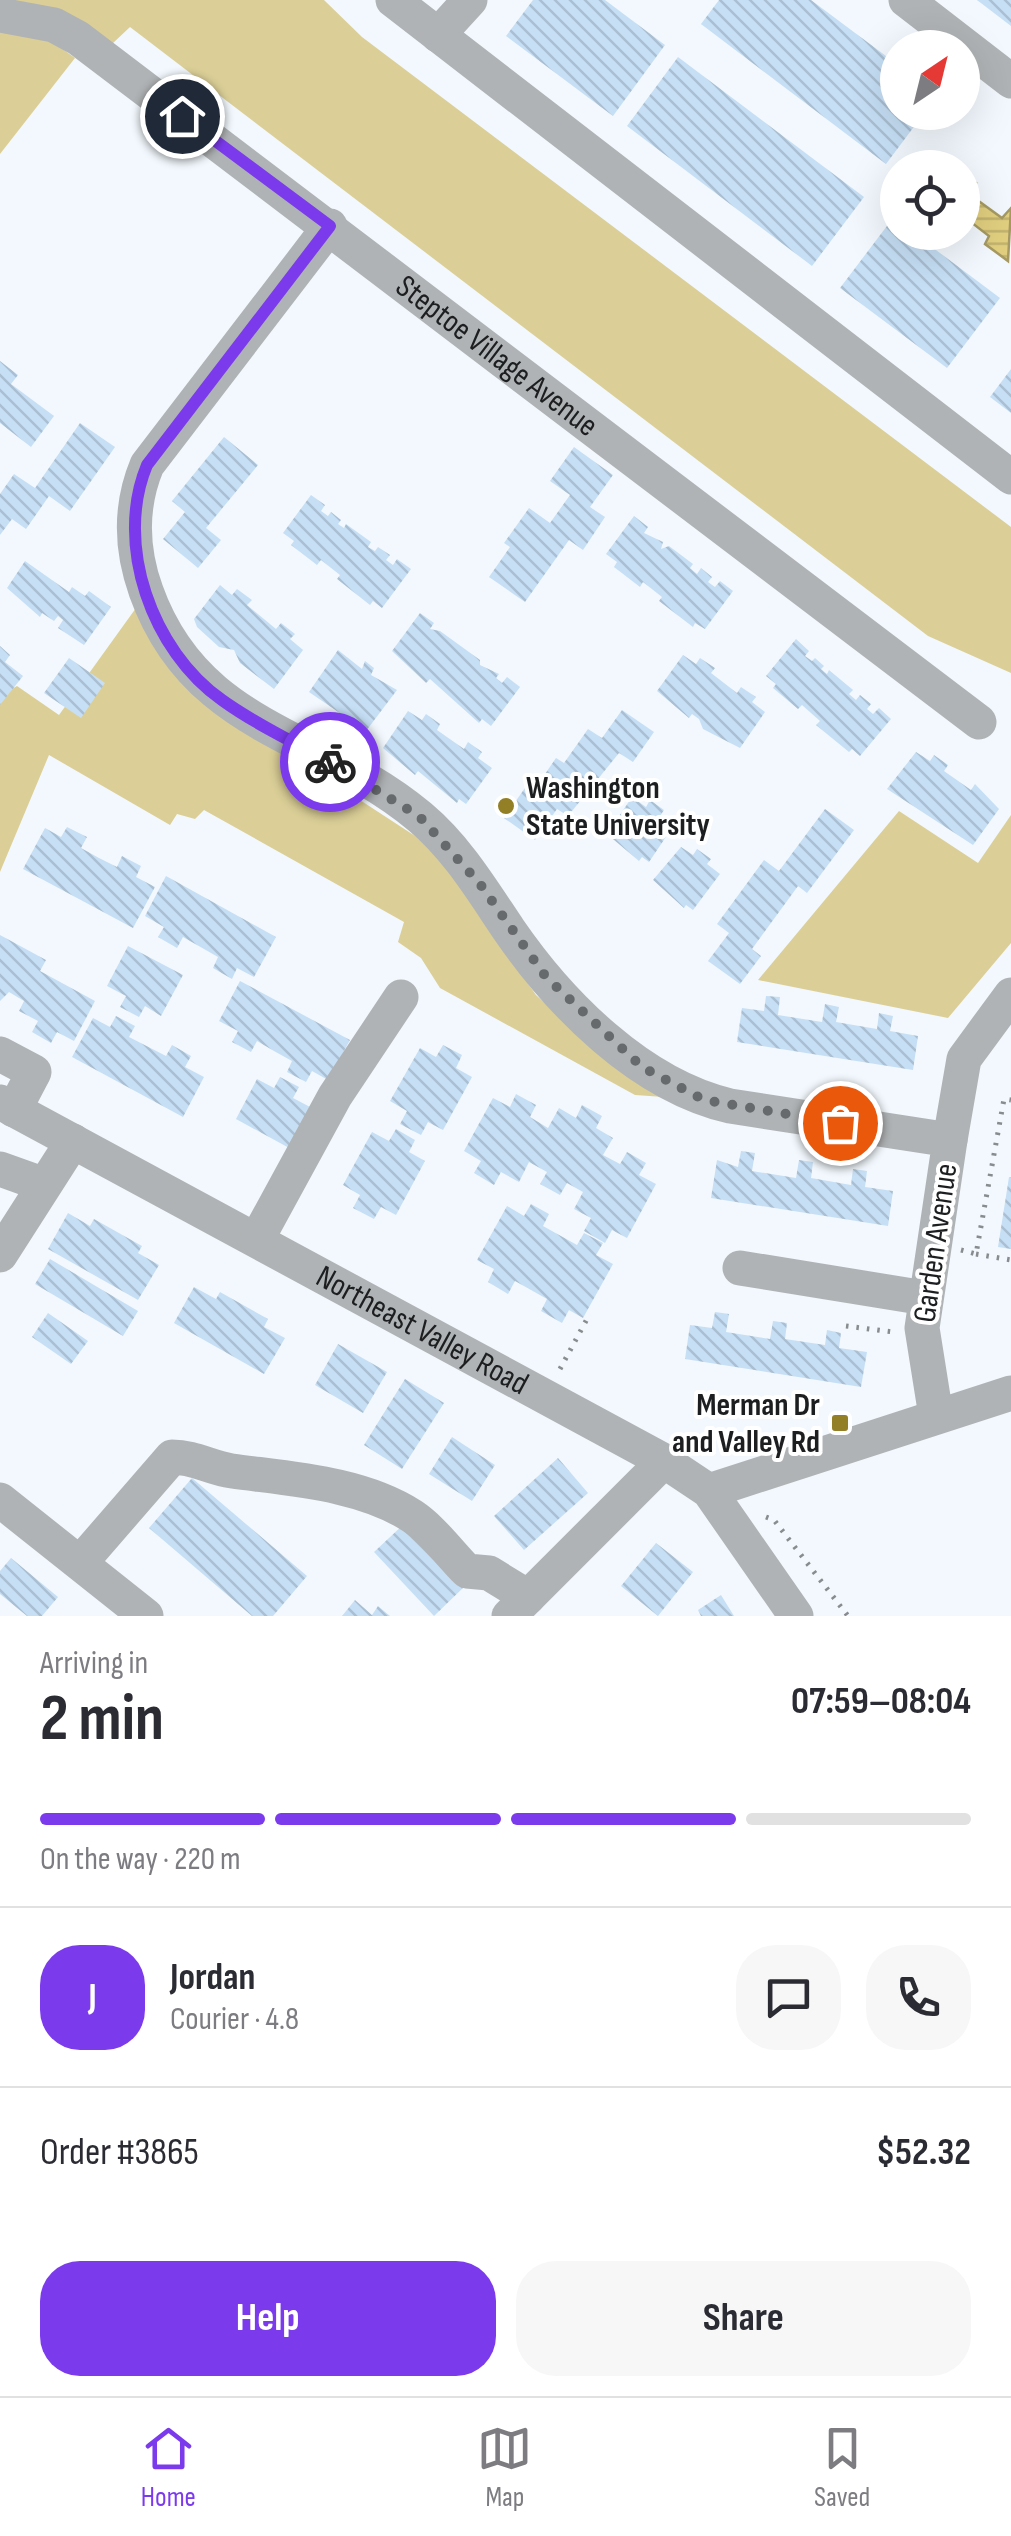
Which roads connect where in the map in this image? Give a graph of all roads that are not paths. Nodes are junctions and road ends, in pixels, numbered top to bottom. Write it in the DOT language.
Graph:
graph roads {
  1 [pos="393,0"];
  2 [pos="470,0"];
  3 [pos="906,0"];
  4 [pos="0,15"];
  5 [pos="438,35"];
  6 [pos="1011,81"];
  7 [pos="330,226"];
  8 [pos="1011,477"];
  9 [pos="980,722"];
  10 [pos="1011,995"];
  11 [pos="401,997"];
  12 [pos="0,1054"];
  13 [pos="7,1106"];
  14 [pos="950,1140"];
  15 [pos="73,1141"];
  16 [pos="0,1169"];
  17 [pos="42,1184"];
  18 [pos="257,1239"];
  19 [pos="0,1255"];
  20 [pos="740,1268"];
  21 [pos="925,1298"];
  22 [pos="1011,1393"];
  23 [pos="936,1416"];
  24 [pos="664,1461"];
  25 [pos="709,1492"];
  26 [pos="5,1504"];
  27 [pos="82,1562"];
  28 [pos="518,1607"];
  29 [pos="146,1616"];
  30 [pos="796,1616"];
  1 -- 5 [label="street"];
  2 -- 5 [label="street"];
  3 -- 6 [label="street"];
  4 -- 7 [label="street, Steptoe Village Avenue"];
  5 -- 8 [label="street"];
  7 -- 9 [label="street, Steptoe Village Avenue"];
  7 -- 14 [label="street, Garden Avenue"];
  10 -- 14 [label="street"];
  11 -- 18 [label="street"];
  12 -- 13 [label="street"];
  13 -- 15 [label="street, Northeast Valley Road"];
  14 -- 21 [label="street, Garden Avenue"];
  15 -- 17 [label="street"];
  15 -- 18 [label="street, Northeast Valley Road"];
  16 -- 17 [label="street"];
  17 -- 19 [label="street"];
  18 -- 24 [label="street, Northeast Valley Road"];
  20 -- 21 [label="street"];
  21 -- 23 [label="street, Garden Avenue"];
  22 -- 23 [label="street"];
  23 -- 25 [label="street"];
  24 -- 25 [label="street, Northeast Valley Road"];
  24 -- 28 [label="street"];
  25 -- 30 [label="street, Northeast Valley Road"];
  26 -- 27 [label="street"];
  27 -- 28 [label="street"];
  27 -- 29 [label="street"];
}
